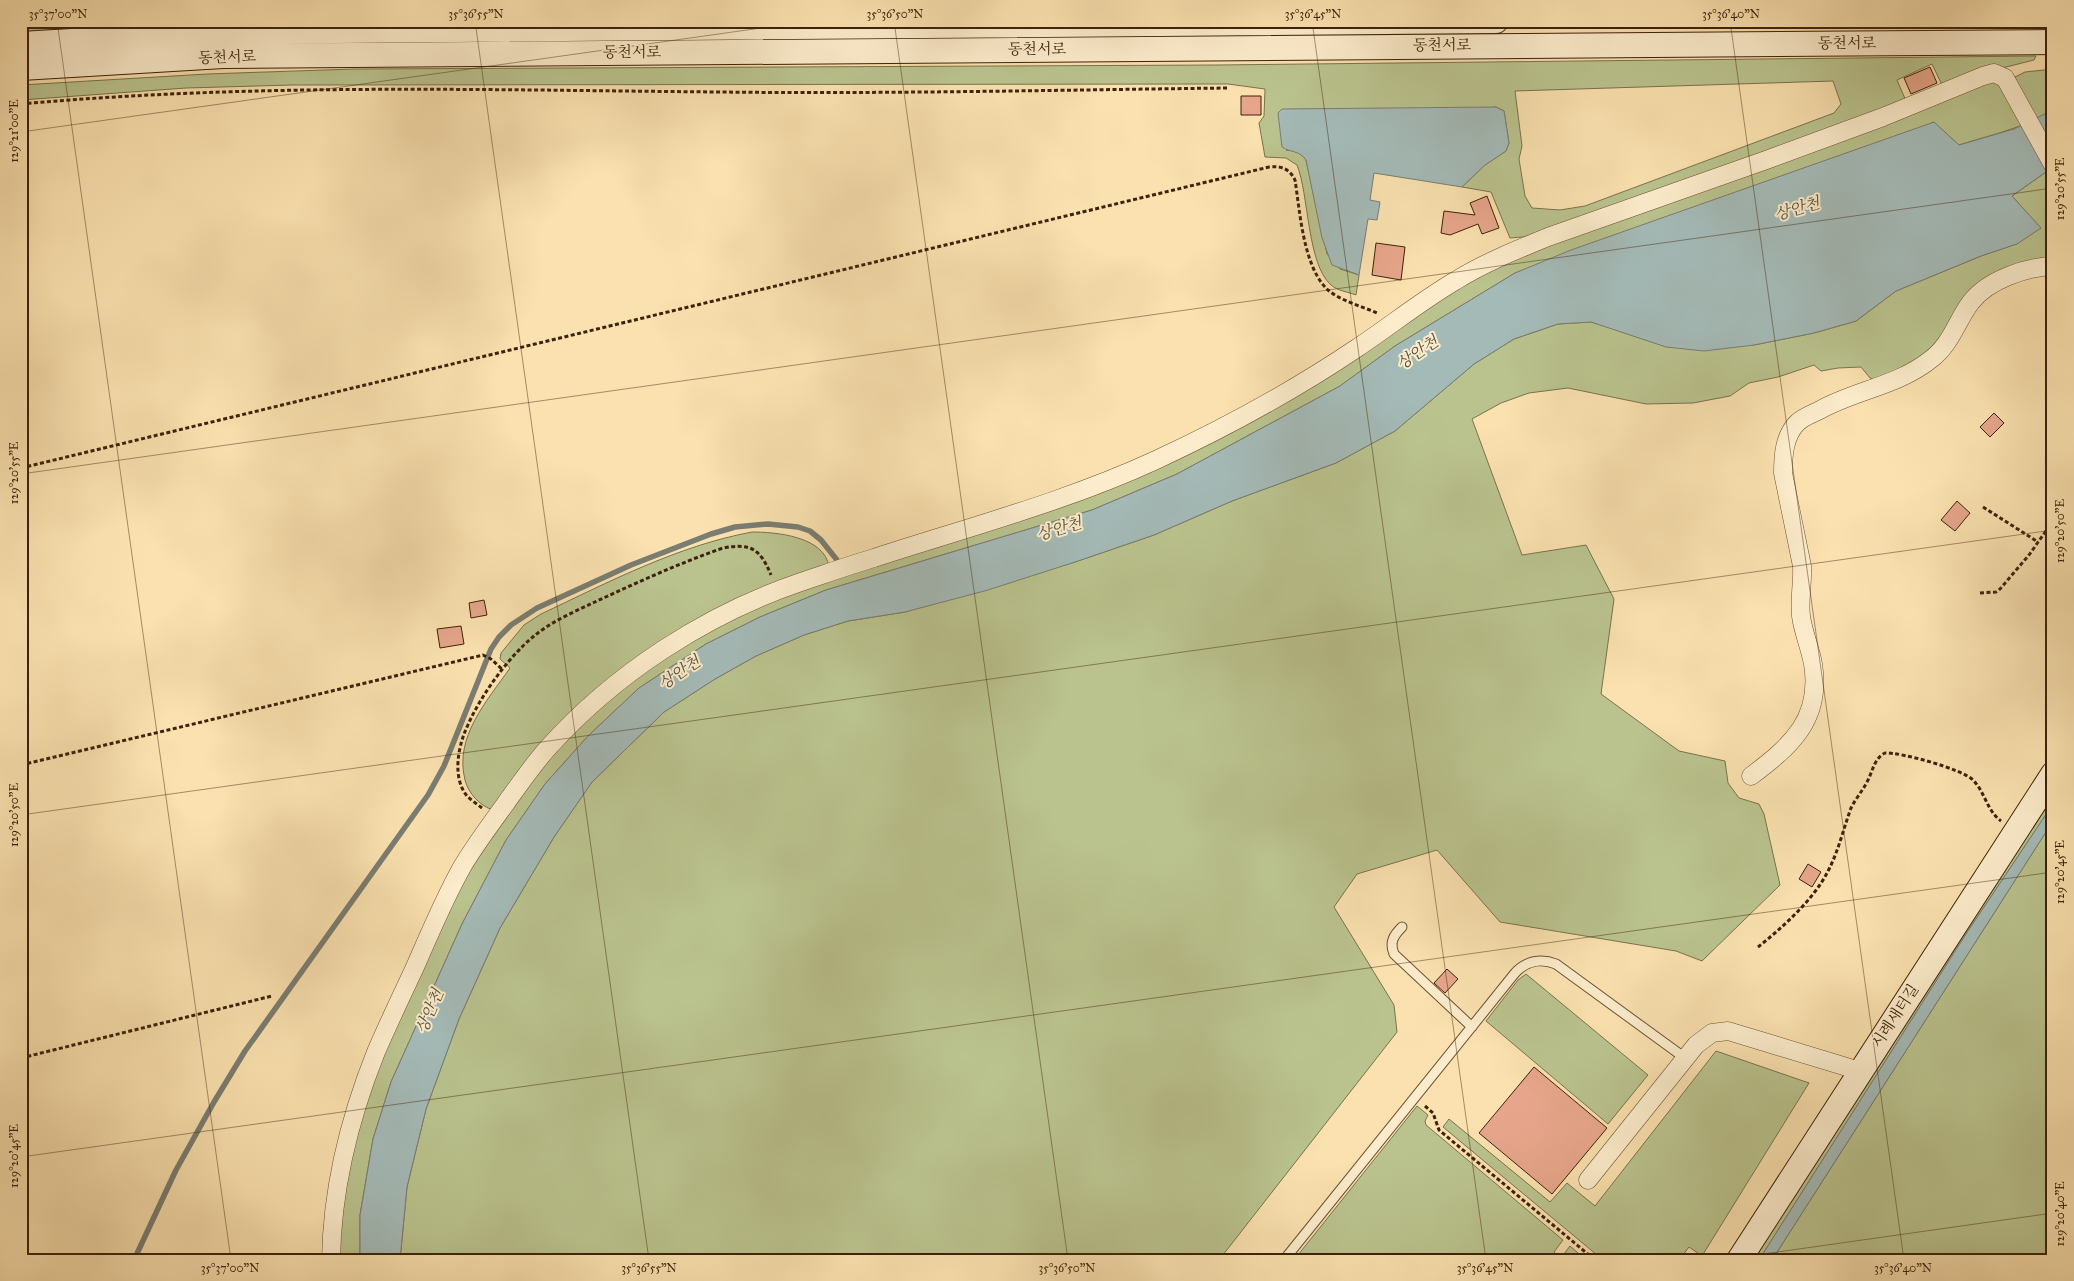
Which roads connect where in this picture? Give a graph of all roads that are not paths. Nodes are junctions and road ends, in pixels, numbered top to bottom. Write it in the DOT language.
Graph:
graph roads {
  1 [pos="1496,21"];
  2 [pos="2050,42"];
  3 [pos="21,44"];
  4 [pos="21,68"];
  5 [pos="2053,166"];
  6 [pos="2053,266"];
  7 [pos="2053,774"];
  8 [pos="1751,776"];
  9 [pos="1402,927"];
  10 [pos="1472,1026"];
  11 [pos="1685,1058"];
  12 [pos="1860,1071"];
  13 [pos="1588,1180"];
  14 [pos="331,1260"];
  15 [pos="1284,1260"];
  16 [pos="1738,1260"];
  1 -- 3 [label="main road, 동천서로"];
  2 -- 4 [label="main road, 동천서로"];
  5 -- 14 [label="street"];
  6 -- 8 [label="street"];
  7 -- 12 [label="main road, 시례새터길"];
  9 -- 10 [label="lane"];
  10 -- 11 [label="lane"];
  10 -- 15 [label="lane"];
  11 -- 12 [label="street"];
  11 -- 13 [label="street"];
  12 -- 16 [label="main road, 시례새터길"];
}
